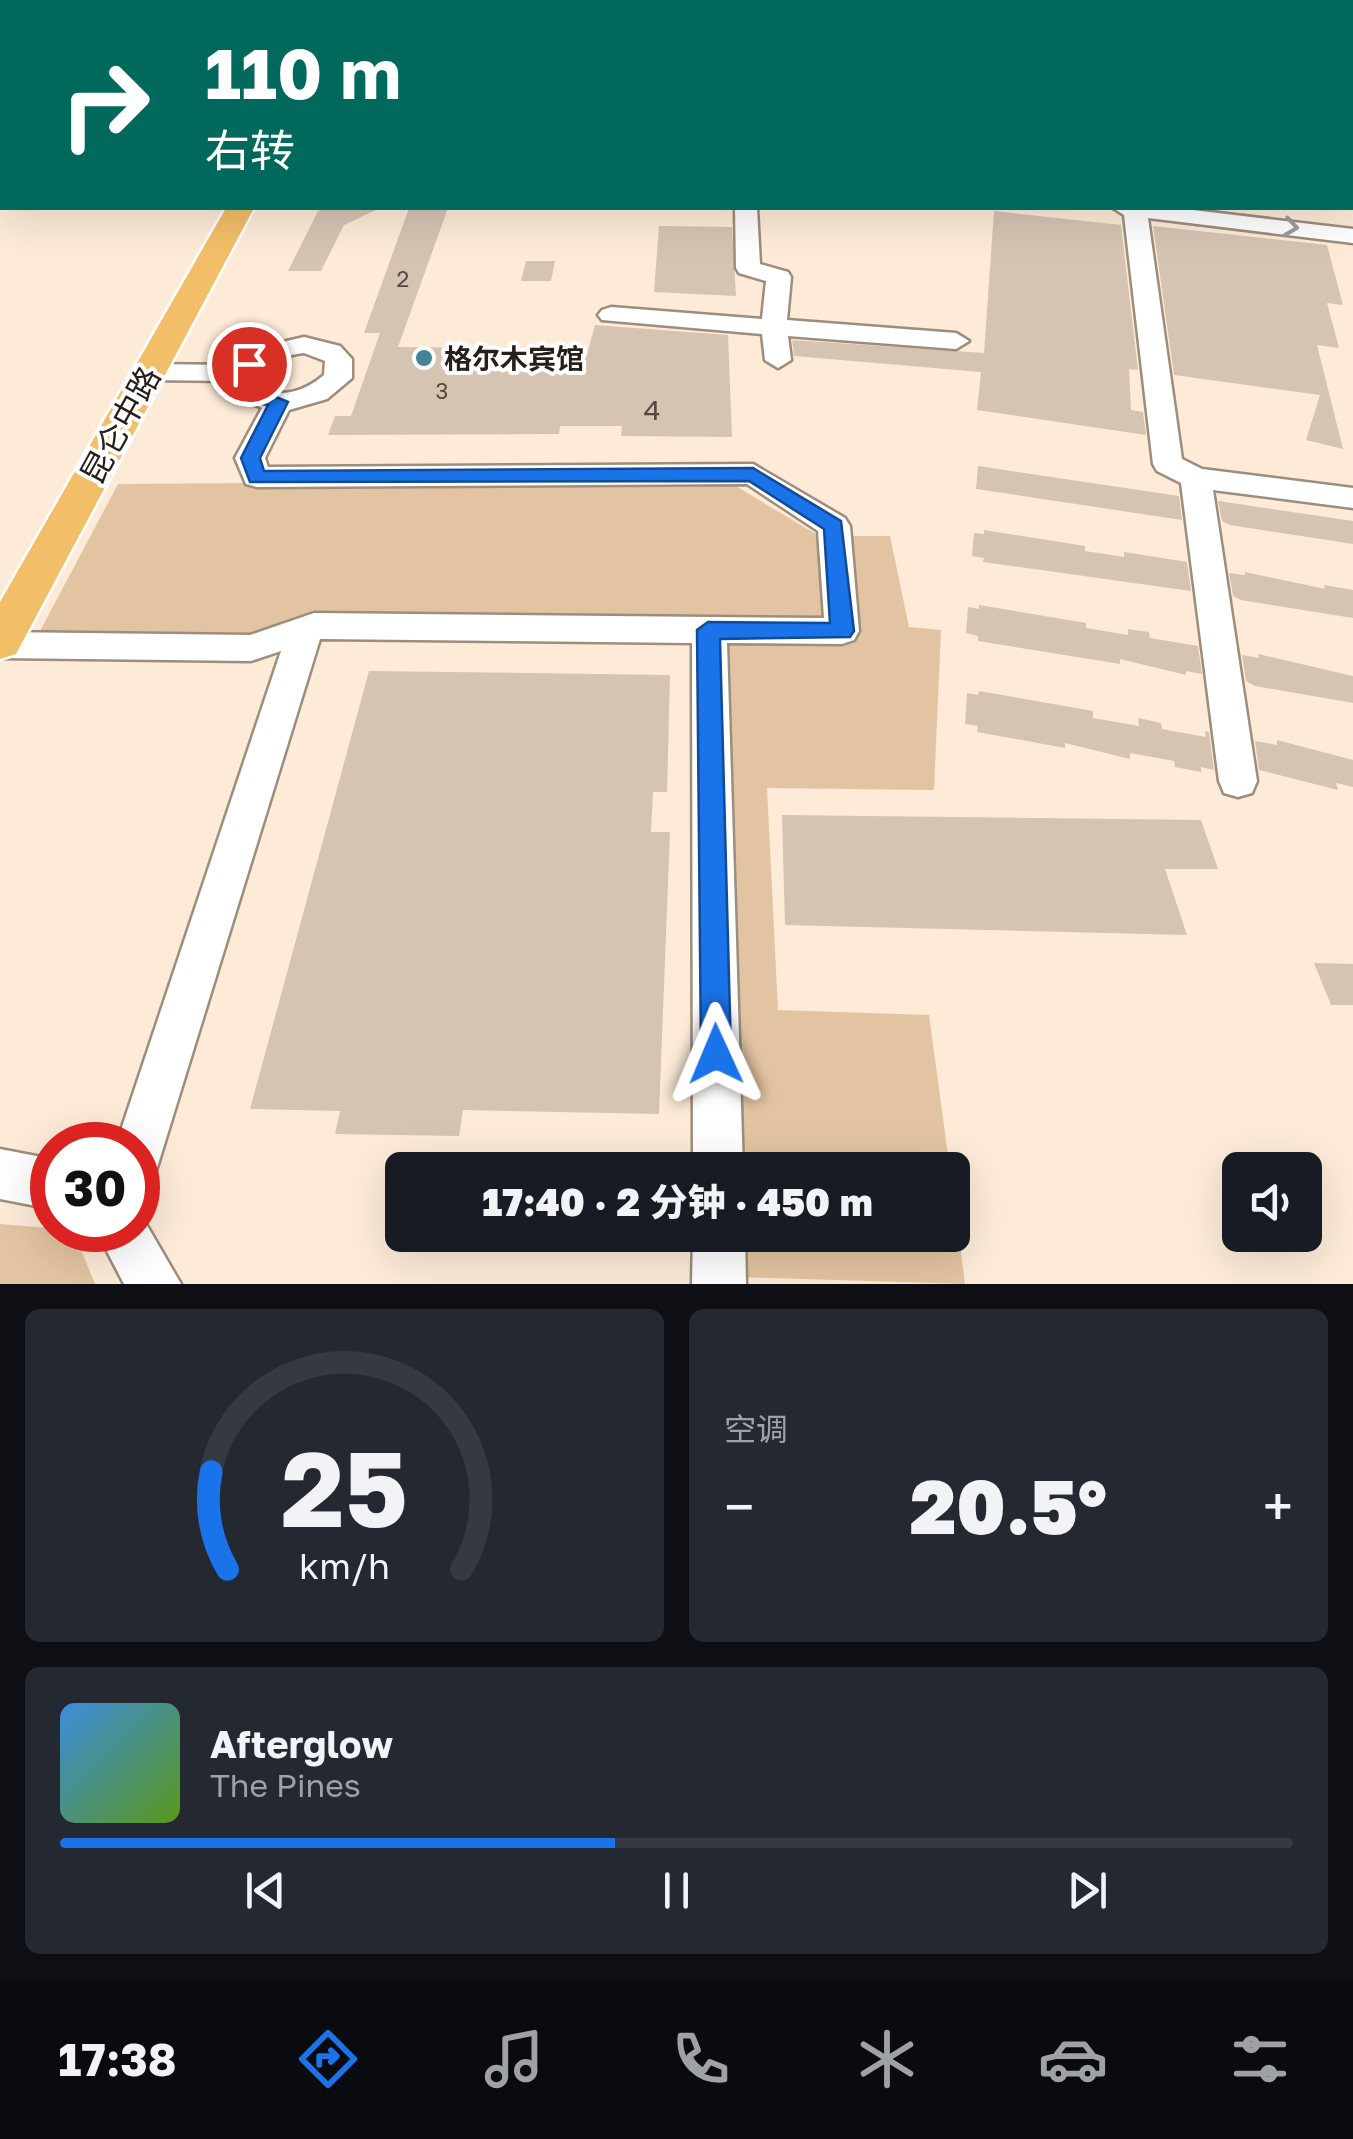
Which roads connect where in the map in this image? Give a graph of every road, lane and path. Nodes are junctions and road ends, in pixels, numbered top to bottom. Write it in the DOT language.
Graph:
graph roads {
  1 [pos="239,210"];
  2 [pos="746,210"];
  3 [pos="1134,210"];
  4 [pos="1197,211"];
  5 [pos="1353,236"];
  6 [pos="611,314"];
  7 [pos="774,325"];
  8 [pos="956,341"];
  9 [pos="778,360"];
  10 [pos="149,372"];
  11 [pos="243,372"];
  12 [pos="279,402"];
  13 [pos="1196,478"];
  14 [pos="1353,498"];
  15 [pos="306,629"];
  16 [pos="708,630"];
  17 [pos="0,644"];
  18 [pos="1238,780"];
  19 [pos="148,1122"];
  20 [pos="718,1152"];
  21 [pos="0,1174"];
  22 [pos="30,1180"];
  23 [pos="135,1252"];
  24 [pos="719,1252"];
  25 [pos="154,1284"];
  26 [pos="720,1284"];
  1 -- 10 [label="main road, 昆仑中路"];
  2 -- 7 [label="street"];
  3 -- 13 [label="street"];
  4 -- 5 [label="street, one-way"];
  6 -- 7 [label="street"];
  7 -- 8 [label="street"];
  7 -- 9 [label="street"];
  10 -- 11 [label="street"];
  10 -- 17 [label="main road, 昆仑中路"];
  11 -- 12 [label="street"];
  11 -- 12 [label="street"];
  12 -- 16 [label="street"];
  13 -- 14 [label="street"];
  13 -- 18 [label="street"];
  15 -- 16 [label="street"];
  15 -- 17 [label="street"];
  15 -- 19 [label="street"];
  16 -- 20 [label="street"];
  21 -- 22 [label="street"];
  23 -- 25 [label="street"];
  24 -- 26 [label="street"];
}
